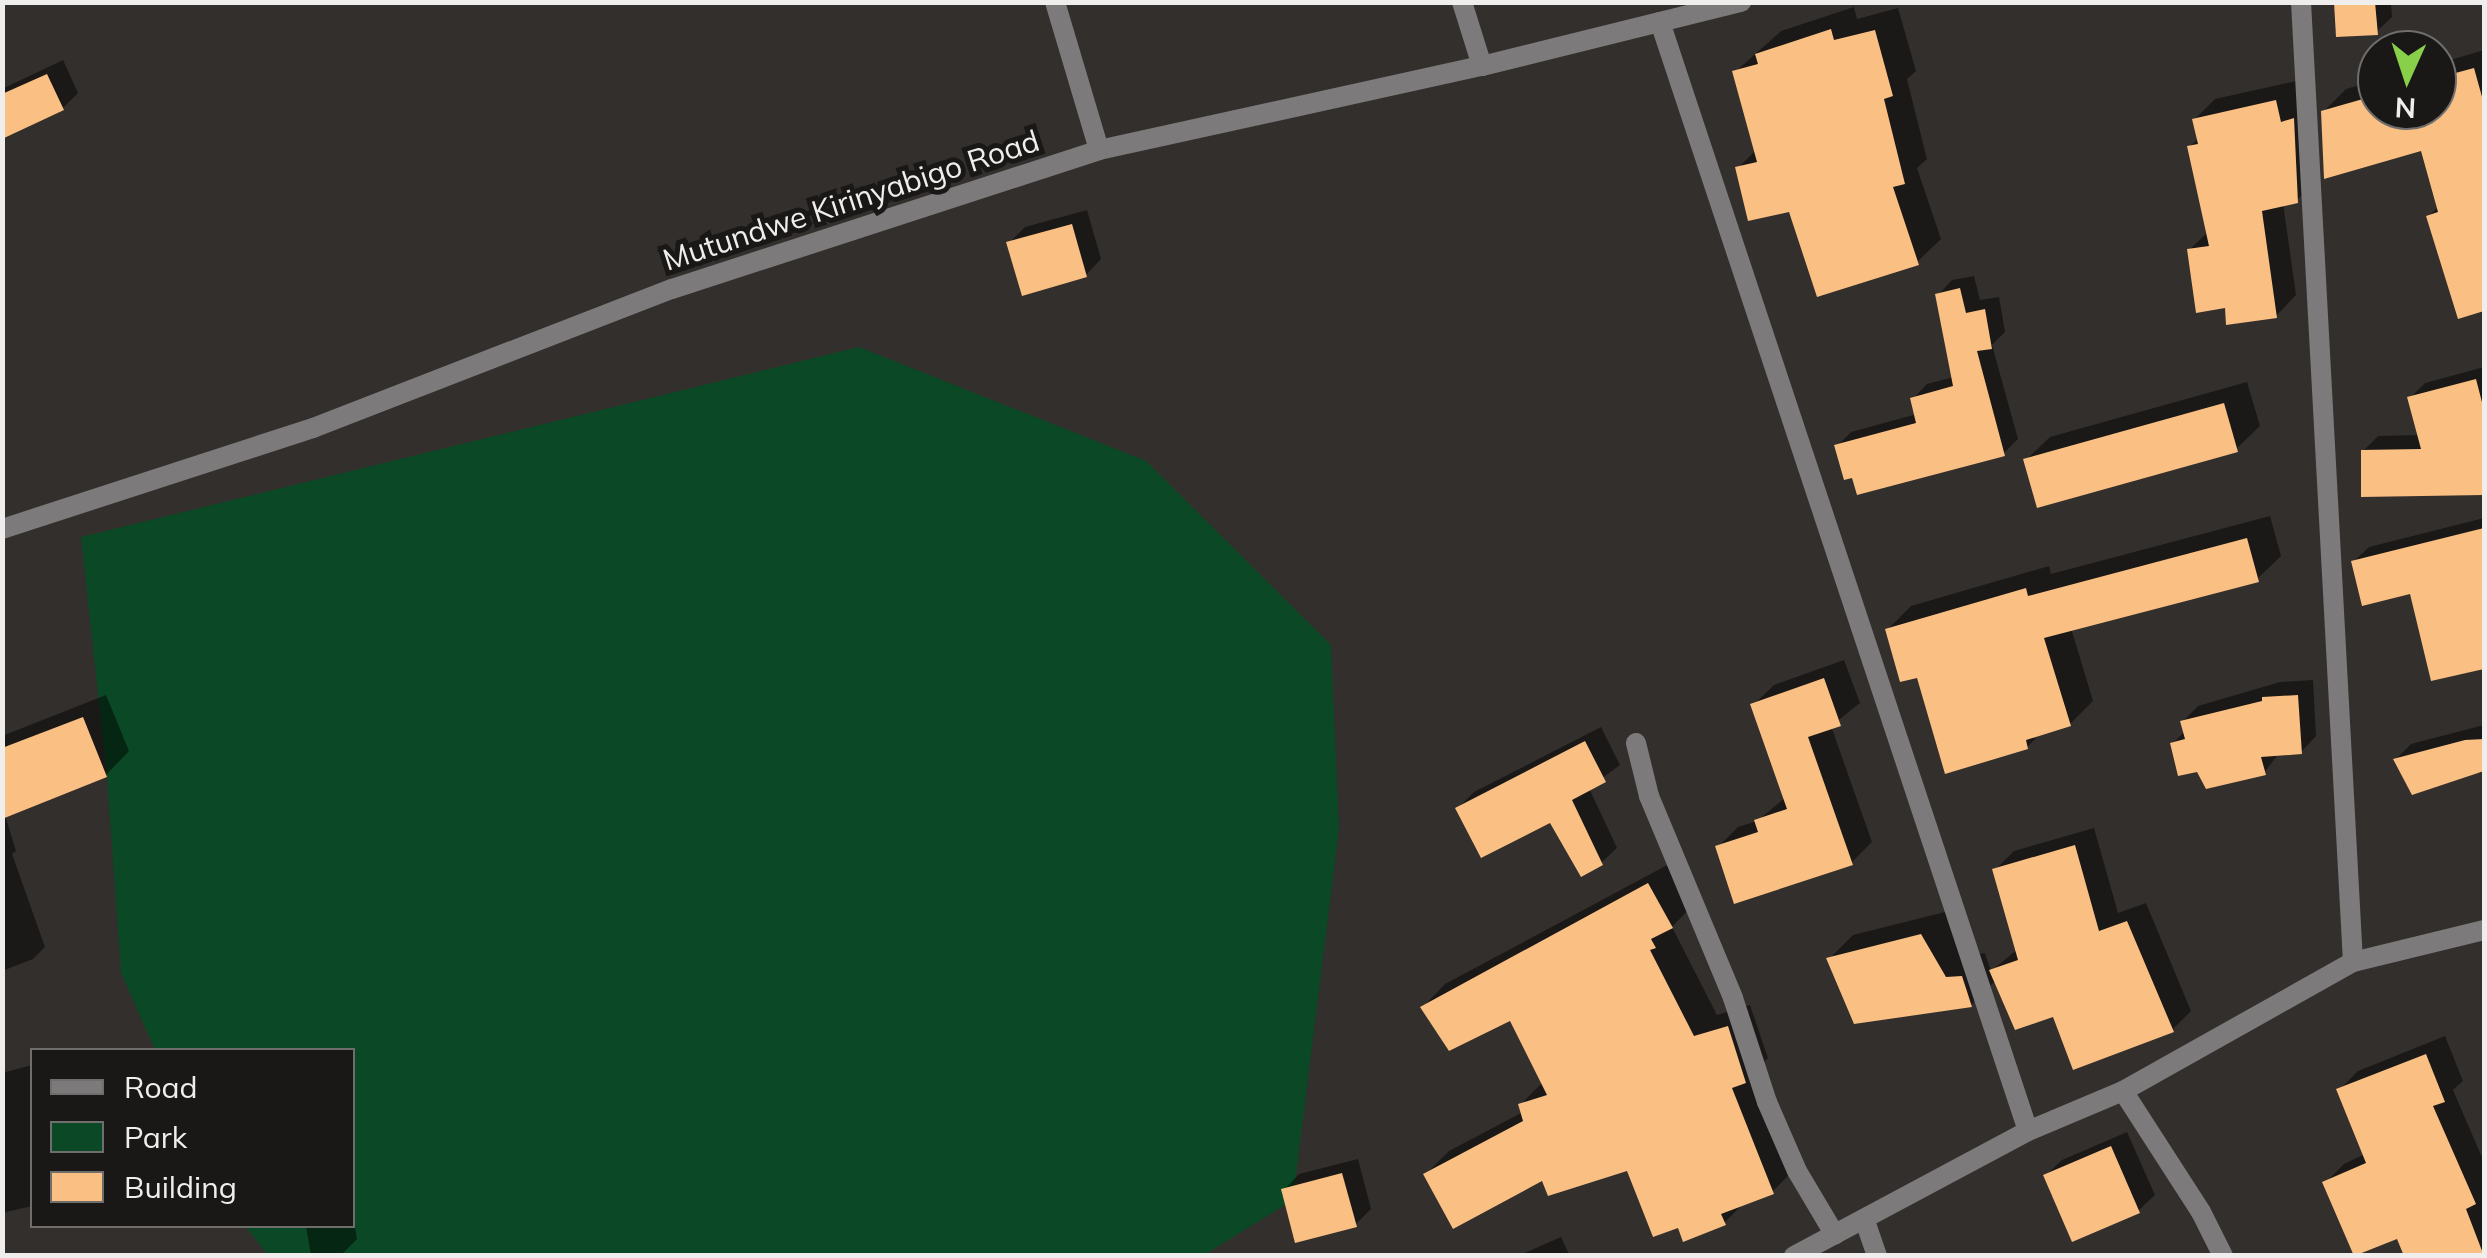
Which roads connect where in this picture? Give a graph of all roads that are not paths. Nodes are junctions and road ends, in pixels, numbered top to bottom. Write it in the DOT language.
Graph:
graph roads {
  1 [pos="1056,2"];
  2 [pos="1462,2"];
  3 [pos="1740,2"];
  4 [pos="2301,2"];
  5 [pos="1660,22"];
  6 [pos="1482,66"];
  7 [pos="1099,150"];
  8 [pos="2,529"];
  9 [pos="1636,743"];
  10 [pos="2484,930"];
  11 [pos="2353,962"];
  12 [pos="2124,1091"];
  13 [pos="2028,1132"];
  14 [pos="1864,1221"];
  15 [pos="1834,1234"];
  16 [pos="1794,1256"];
  17 [pos="1877,1256"];
  18 [pos="2223,1256"];
  1 -- 7 [label="street"];
  2 -- 6 [label="street"];
  3 -- 5 [label="street, Mutundwe Kirinyabigo Road"];
  4 -- 11 [label="street"];
  5 -- 6 [label="street, Mutundwe Kirinyabigo Road"];
  5 -- 13 [label="street"];
  6 -- 7 [label="street, Mutundwe Kirinyabigo Road"];
  7 -- 8 [label="street, Mutundwe Kirinyabigo Road"];
  9 -- 15 [label="street"];
  10 -- 11 [label="street"];
  11 -- 12 [label="street"];
  12 -- 13 [label="street"];
  12 -- 18 [label="street"];
  13 -- 14 [label="street"];
  14 -- 15 [label="street"];
  14 -- 17 [label="street"];
  15 -- 16 [label="street"];
}
